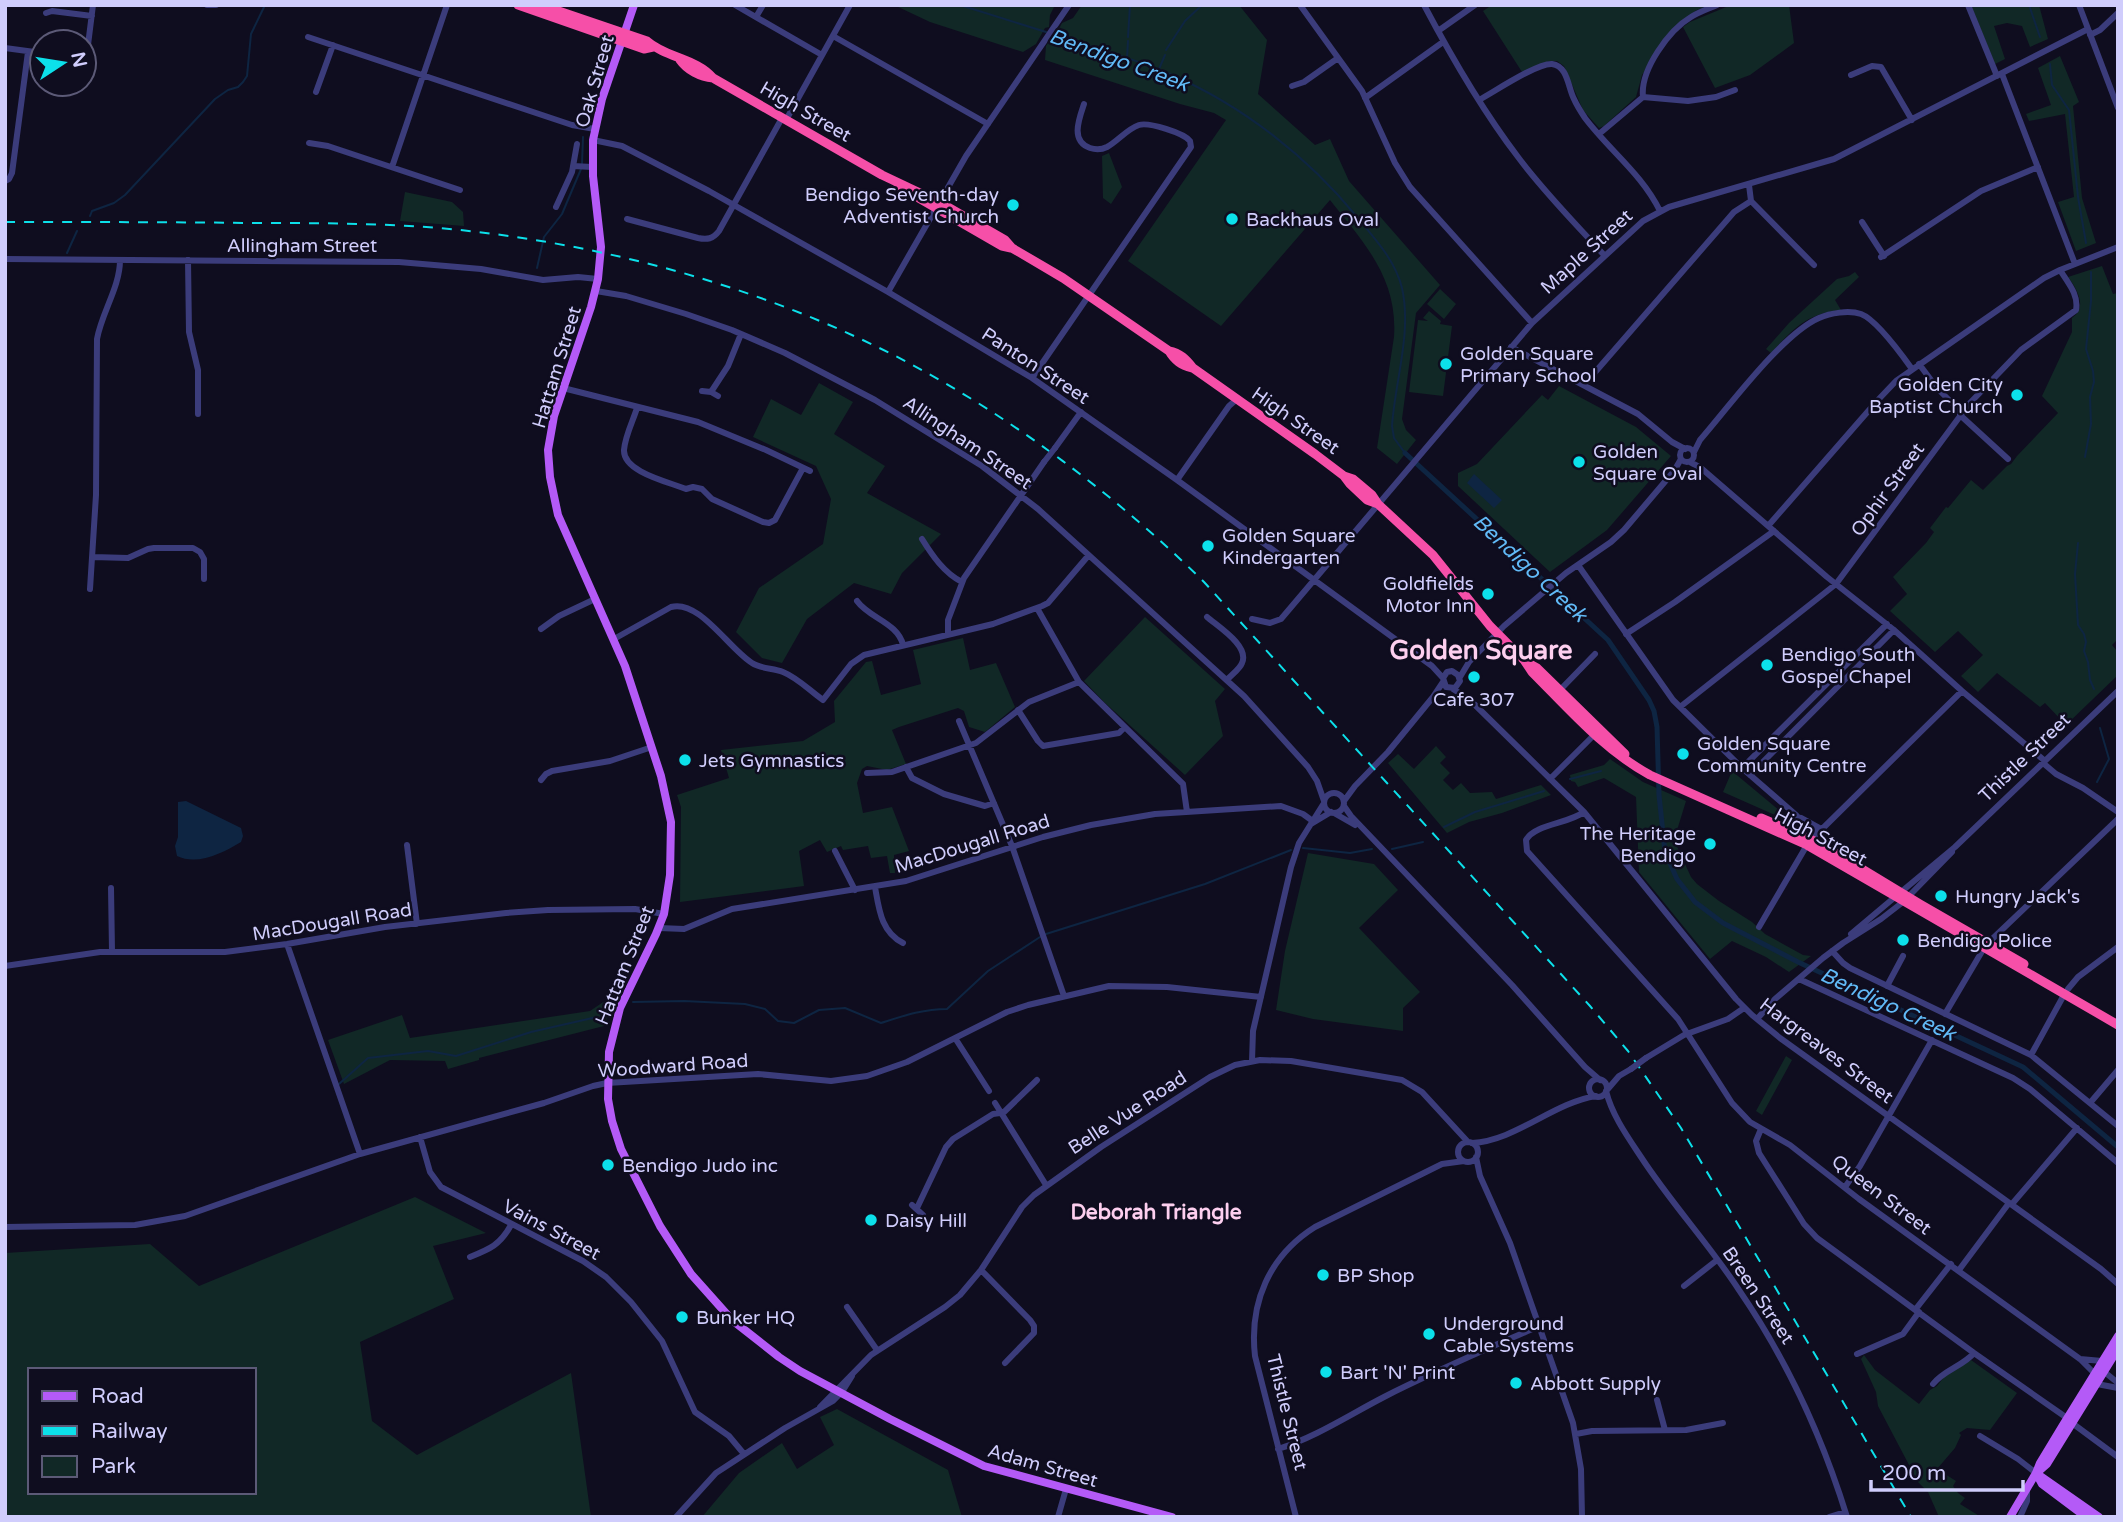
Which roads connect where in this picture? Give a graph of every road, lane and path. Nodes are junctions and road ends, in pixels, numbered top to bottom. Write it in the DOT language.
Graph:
graph roads {
  1 [pos="93,5"];
  2 [pos="207,5"];
  3 [pos="216,5"];
  4 [pos="447,5"];
  5 [pos="518,5"];
  6 [pos="541,5"];
  7 [pos="634,5"];
  8 [pos="736,5"];
  9 [pos="763,5"];
  10 [pos="850,5"];
  11 [pos="1069,5"];
  12 [pos="1300,5"];
  13 [pos="1424,5"];
  14 [pos="1475,5"];
  15 [pos="1717,5"];
  16 [pos="1968,5"];
  17 [pos="2079,5"];
  18 [pos="46,13"];
  19 [pos="2118,13"];
  20 [pos="92,16"];
  21 [pos="756,17"];
  22 [pos="90,28"];
  23 [pos="1438,31"];
  24 [pos="2090,32"];
  25 [pos="833,36"];
  26 [pos="308,37"];
  27 [pos="623,37"];
  28 [pos="1443,42"];
  29 [pos="333,45"];
  30 [pos="5,48"];
  31 [pos="28,52"];
  32 [pos="822,55"];
  33 [pos="1338,58"];
  34 [pos="423,75"];
  35 [pos="1851,75"];
  36 [pos="2000,75"];
  37 [pos="1292,86"];
  38 [pos="1735,90"];
  39 [pos="316,92"];
  40 [pos="1643,97"];
  41 [pos="1366,98"];
  42 [pos="1479,100"];
  43 [pos="1084,104"];
  44 [pos="2118,108"];
  45 [pos="784,119"];
  46 [pos="1912,120"];
  47 [pos="988,124"];
  48 [pos="595,129"];
  49 [pos="1599,134"];
  50 [pos="593,140"];
  51 [pos="309,143"];
  52 [pos="577,145"];
  53 [pos="573,166"];
  54 [pos="392,167"];
  55 [pos="592,167"];
  56 [pos="2038,167"];
  57 [pos="7,180"];
  58 [pos="1749,185"];
  59 [pos="460,190"];
  60 [pos="1751,201"];
  61 [pos="733,205"];
  62 [pos="937,205"];
  63 [pos="556,207"];
  64 [pos="1660,211"];
  65 [pos="627,219"];
  66 [pos="1862,222"];
  67 [pos="2118,247"];
  68 [pos="1604,255"];
  69 [pos="5,259"];
  70 [pos="120,260"];
  71 [pos="188,260"];
  72 [pos="1815,262"];
  73 [pos="2075,264"];
  74 [pos="2060,270"];
  75 [pos="598,279"];
  76 [pos="596,291"];
  77 [pos="888,292"];
  78 [pos="1089,296"];
  79 [pos="1532,323"];
  80 [pos="741,334"];
  81 [pos="1511,347"];
  82 [pos="1919,364"];
  83 [pos="1912,369"];
  84 [pos="1032,378"];
  85 [pos="1584,385"];
  86 [pos="563,388"];
  87 [pos="702,391"];
  88 [pos="711,391"];
  89 [pos="718,396"];
  90 [pos="1237,399"];
  91 [pos="637,408"];
  92 [pos="1081,412"];
  93 [pos="198,414"];
  94 [pos="1961,414"];
  95 [pos="1687,455"];
  96 [pos="2008,459"];
  97 [pos="803,468"];
  98 [pos="810,471"];
  99 [pos="1177,480"];
  100 [pos="1022,496"];
  101 [pos="1378,504"];
  102 [pos="1771,528"];
  103 [pos="922,539"];
  104 [pos="1088,556"];
  105 [pos="93,557"];
  106 [pos="1578,565"];
  107 [pos="204,579"];
  108 [pos="1313,580"];
  109 [pos="962,582"];
  110 [pos="1836,584"];
  111 [pos="90,589"];
  112 [pos="595,599"];
  113 [pos="857,601"];
  114 [pos="1037,608"];
  115 [pos="1207,617"];
  116 [pos="1252,619"];
  117 [pos="1887,624"];
  118 [pos="541,629"];
  119 [pos="1894,630"];
  120 [pos="1497,633"];
  121 [pos="948,634"];
  122 [pos="1626,634"];
  123 [pos="614,639"];
  124 [pos="903,645"];
  125 [pos="1595,654"];
  126 [pos="1524,660"];
  127 [pos="1469,662"];
  128 [pos="1432,666"];
  129 [pos="1452,671"];
  130 [pos="1460,679"];
  131 [pos="1227,680"];
  132 [pos="1443,680"];
  133 [pos="1079,682"];
  134 [pos="1450,688"];
  135 [pos="1560,690"];
  136 [pos="1962,691"];
  137 [pos="2118,691"];
  138 [pos="1433,697"];
  139 [pos="1470,700"];
  140 [pos="1680,706"];
  141 [pos="1018,710"];
  142 [pos="960,720"];
  143 [pos="1125,727"];
  144 [pos="1597,731"];
  145 [pos="969,746"];
  146 [pos="652,747"];
  147 [pos="2044,762"];
  148 [pos="906,767"];
  149 [pos="1742,768"];
  150 [pos="867,773"];
  151 [pos="1750,775"];
  152 [pos="1361,779"];
  153 [pos="1550,779"];
  154 [pos="1666,779"];
  155 [pos="541,780"];
  156 [pos="1317,781"];
  157 [pos="1334,793"];
  158 [pos="1324,802"];
  159 [pos="994,803"];
  160 [pos="1344,804"];
  161 [pos="1187,812"];
  162 [pos="1584,812"];
  163 [pos="2118,812"];
  164 [pos="1332,813"];
  165 [pos="1798,818"];
  166 [pos="2118,819"];
  167 [pos="1313,823"];
  168 [pos="1792,830"];
  169 [pos="1365,832"];
  170 [pos="1814,837"];
  171 [pos="407,845"];
  172 [pos="1012,846"];
  173 [pos="835,851"];
  174 [pos="876,887"];
  175 [pos="111,888"];
  176 [pos="855,890"];
  177 [pos="1902,897"];
  178 [pos="664,914"];
  179 [pos="417,924"];
  180 [pos="1759,927"];
  181 [pos="659,928"];
  182 [pos="903,943"];
  183 [pos="287,944"];
  184 [pos="1986,946"];
  185 [pos="2118,947"];
  186 [pos="112,951"];
  187 [pos="1832,951"];
  188 [pos="1903,956"];
  189 [pos="5,966"];
  190 [pos="1800,979"];
  191 [pos="1887,986"];
  192 [pos="2067,991"];
  193 [pos="1064,996"];
  194 [pos="1261,997"];
  195 [pos="1744,1008"];
  196 [pos="1945,1014"];
  197 [pos="2118,1017"];
  198 [pos="1757,1019"];
  199 [pos="2118,1024"];
  200 [pos="1688,1033"];
  201 [pos="955,1038"];
  202 [pos="1932,1040"];
  203 [pos="2031,1055"];
  204 [pos="1252,1061"];
  205 [pos="1585,1067"];
  206 [pos="2118,1070"];
  207 [pos="1619,1076"];
  208 [pos="1037,1080"];
  209 [pos="1601,1080"];
  210 [pos="607,1083"];
  211 [pos="1590,1086"];
  212 [pos="1607,1090"];
  213 [pos="989,1091"];
  214 [pos="1597,1097"];
  215 [pos="1576,1101"];
  216 [pos="995,1102"];
  217 [pos="2090,1103"];
  218 [pos="1612,1110"];
  219 [pos="1001,1113"];
  220 [pos="1888,1115"];
  221 [pos="1449,1120"];
  222 [pos="2118,1126"];
  223 [pos="2077,1128"];
  224 [pos="1761,1129"];
  225 [pos="420,1137"];
  226 [pos="1497,1138"];
  227 [pos="1470,1142"];
  228 [pos="1459,1148"];
  229 [pos="360,1154"];
  230 [pos="1477,1155"];
  231 [pos="1465,1161"];
  232 [pos="2118,1163"];
  233 [pos="1442,1164"];
  234 [pos="1480,1176"];
  235 [pos="1046,1185"];
  236 [pos="1845,1187"];
  237 [pos="2010,1204"];
  238 [pos="923,1216"];
  239 [pos="510,1225"];
  240 [pos="5,1227"];
  241 [pos="470,1257"];
  242 [pos="1717,1260"];
  243 [pos="1951,1264"];
  244 [pos="2101,1269"];
  245 [pos="981,1270"];
  246 [pos="1959,1270"];
  247 [pos="2118,1277"];
  248 [pos="2118,1284"];
  249 [pos="1684,1286"];
  250 [pos="847,1307"];
  251 [pos="1917,1311"];
  252 [pos="1539,1326"];
  253 [pos="2118,1336"];
  254 [pos="2118,1349"];
  255 [pos="877,1350"];
  256 [pos="1973,1353"];
  257 [pos="1857,1354"];
  258 [pos="2080,1359"];
  259 [pos="1005,1363"];
  260 [pos="2099,1372"];
  261 [pos="1933,1384"];
  262 [pos="2118,1386"];
  263 [pos="839,1391"];
  264 [pos="1657,1400"];
  265 [pos="2069,1421"];
  266 [pos="1723,1423"];
  267 [pos="1665,1430"];
  268 [pos="1576,1434"];
  269 [pos="1980,1436"];
  270 [pos="1278,1449"];
  271 [pos="744,1454"];
  272 [pos="2118,1457"];
  273 [pos="2036,1474"];
  274 [pos="1066,1489"];
  275 [pos="2027,1489"];
  276 [pos="1846,1514"];
  277 [pos="676,1517"];
  278 [pos="1058,1517"];
  279 [pos="1172,1517"];
  280 [pos="1296,1517"];
  281 [pos="1582,1517"];
  282 [pos="1829,1517"];
  283 [pos="2010,1517"];
  284 [pos="2020,1517"];
  285 [pos="2086,1517"];
  286 [pos="2099,1517"];
  1 -- 20 [label="street"];
  2 -- 3 [label="street"];
  4 -- 34 [label="street"];
  5 -- 27 [label="highway, High Street"];
  6 -- 27 [label="highway, High Street"];
  7 -- 27 [label="main road, Oak Street"];
  8 -- 21 [label="street"];
  9 -- 21 [label="street"];
  10 -- 25 [label="street"];
  11 -- 47 [label="street"];
  12 -- 33 [label="street"];
  13 -- 23 [label="street"];
  14 -- 23 [label="street"];
  15 -- 40 [label="street"];
  16 -- 36 [label="street"];
  17 -- 24 [label="street"];
  18 -- 20 [label="street"];
  19 -- 24 [label="street, Maple Street"];
  20 -- 22 [label="street"];
  21 -- 32 [label="street"];
  23 -- 28 [label="street"];
  24 -- 36 [label="street, Maple Street"];
  24 -- 44 [label="street"];
  25 -- 32 [label="street"];
  25 -- 47 [label="street"];
  26 -- 29 [label="street"];
  27 -- 45 [label="highway, High Street"];
  27 -- 48 [label="main road, Oak Street"];
  28 -- 41 [label="street"];
  28 -- 42 [label="street"];
  29 -- 34 [label="street"];
  29 -- 39 [label="street"];
  30 -- 31 [label="street"];
  31 -- 57 [label="street"];
  32 -- 45 [label="street"];
  33 -- 37 [label="street"];
  33 -- 41 [label="street"];
  34 -- 48 [label="street"];
  34 -- 54 [label="street"];
  35 -- 46 [label="street"];
  36 -- 46 [label="street, Maple Street"];
  36 -- 56 [label="street"];
  38 -- 40 [label="street"];
  40 -- 49 [label="street"];
  41 -- 79 [label="street"];
  42 -- 49 [label="street"];
  42 -- 68 [label="street"];
  43 -- 78 [label="street"];
  45 -- 61 [label="street"];
  45 -- 62 [label="highway, High Street"];
  46 -- 58 [label="street, Maple Street"];
  47 -- 62 [label="street"];
  48 -- 50 [label="main road, Oak Street"];
  49 -- 64 [label="street"];
  50 -- 55 [label="main road, Oak Street"];
  50 -- 61 [label="street, Panton Street"];
  51 -- 54 [label="street"];
  52 -- 53 [label="street"];
  53 -- 55 [label="street"];
  53 -- 63 [label="street"];
  54 -- 59 [label="street"];
  55 -- 75 [label="main road, Oak Street"];
  56 -- 66 [label="street"];
  56 -- 73 [label="street"];
  58 -- 60 [label="street"];
  58 -- 64 [label="street, Maple Street"];
  60 -- 72 [label="street"];
  60 -- 85 [label="street"];
  61 -- 65 [label="street"];
  61 -- 77 [label="street, Panton Street"];
  62 -- 77 [label="street"];
  62 -- 78 [label="highway, High Street"];
  64 -- 68 [label="street, Maple Street"];
  67 -- 73 [label="street"];
  68 -- 79 [label="street, Maple Street"];
  69 -- 70 [label="street, Allingham Street"];
  70 -- 71 [label="street, Allingham Street"];
  70 -- 105 [label="street"];
  71 -- 75 [label="street, Allingham Street"];
  71 -- 93 [label="street"];
  73 -- 74 [label="street"];
  74 -- 82 [label="street"];
  74 -- 94 [label="street, Ophir Street"];
  75 -- 76 [label="main road, Hattam Street"];
  76 -- 80 [label="street, Allingham Street"];
  76 -- 86 [label="main road, Hattam Street"];
  77 -- 84 [label="street, Panton Street"];
  78 -- 84 [label="street"];
  78 -- 90 [label="highway, High Street"];
  79 -- 81 [label="street, Maple Street"];
  80 -- 88 [label="street"];
  80 -- 100 [label="street, Allingham Street"];
  81 -- 85 [label="street"];
  81 -- 101 [label="street, Maple Street"];
  82 -- 83 [label="street"];
  82 -- 94 [label="street"];
  83 -- 95 [label="street"];
  83 -- 102 [label="street"];
  84 -- 92 [label="street, Panton Street"];
  85 -- 95 [label="street"];
  86 -- 91 [label="street"];
  86 -- 112 [label="main road, Hattam Street"];
  87 -- 88 [label="street"];
  88 -- 89 [label="street"];
  90 -- 99 [label="street"];
  90 -- 101 [label="highway, High Street"];
  91 -- 97 [label="street"];
  91 -- 97 [label="street"];
  92 -- 99 [label="street, Panton Street"];
  92 -- 100 [label="street, bridge"];
  94 -- 96 [label="street"];
  94 -- 110 [label="street, Ophir Street"];
  95 -- 102 [label="street"];
  95 -- 106 [label="street"];
  97 -- 98 [label="street"];
  99 -- 108 [label="street, Panton Street"];
  100 -- 104 [label="street, Allingham Street"];
  100 -- 109 [label="street"];
  101 -- 108 [label="street, Maple Street"];
  101 -- 120 [label="highway, High Street"];
  102 -- 110 [label="street"];
  102 -- 122 [label="street"];
  103 -- 109 [label="street"];
  104 -- 114 [label="street"];
  104 -- 131 [label="street, Allingham Street"];
  105 -- 107 [label="street"];
  105 -- 111 [label="street"];
  106 -- 120 [label="street"];
  106 -- 122 [label="street"];
  108 -- 116 [label="street, Maple Street"];
  108 -- 128 [label="street, Panton Street"];
  109 -- 121 [label="street"];
  110 -- 117 [label="street"];
  110 -- 140 [label="street, Ophir Street"];
  112 -- 118 [label="street"];
  112 -- 123 [label="main road, Hattam Street"];
  113 -- 124 [label="street"];
  114 -- 121 [label="street"];
  114 -- 133 [label="street"];
  115 -- 131 [label="street"];
  117 -- 119 [label="street"];
  117 -- 149 [label="street"];
  119 -- 136 [label="street"];
  119 -- 151 [label="street"];
  120 -- 126 [label="highway, High Street"];
  120 -- 127 [label="street"];
  121 -- 124 [label="street"];
  122 -- 140 [label="street"];
  123 -- 124 [label="street"];
  123 -- 146 [label="main road, Hattam Street"];
  125 -- 135 [label="street"];
  126 -- 135 [label="highway, High Street"];
  126 -- 144 [label="highway, High Street"];
  127 -- 129 [label="street"];
  127 -- 130 [label="street"];
  128 -- 129 [label="street, Panton Street"];
  128 -- 132 [label="street, Panton Street"];
  129 -- 130 [label="street"];
  129 -- 132 [label="street"];
  130 -- 134 [label="street"];
  130 -- 139 [label="street"];
  131 -- 156 [label="street, Allingham Street"];
  132 -- 134 [label="street, Panton Street"];
  132 -- 138 [label="street"];
  133 -- 141 [label="street"];
  133 -- 143 [label="street"];
  134 -- 138 [label="street"];
  134 -- 139 [label="street"];
  135 -- 144 [label="highway, High Street"];
  136 -- 147 [label="street"];
  136 -- 170 [label="street"];
  137 -- 147 [label="street, Thistle Street"];
  138 -- 152 [label="street"];
  139 -- 153 [label="street"];
  140 -- 149 [label="street"];
  141 -- 143 [label="street"];
  141 -- 145 [label="street"];
  142 -- 145 [label="street"];
  143 -- 161 [label="street"];
  144 -- 153 [label="street"];
  144 -- 154 [label="highway, High Street"];
  145 -- 148 [label="street"];
  145 -- 159 [label="street"];
  146 -- 155 [label="street"];
  146 -- 178 [label="main road, Hattam Street"];
  147 -- 163 [label="street"];
  147 -- 177 [label="street, Thistle Street"];
  148 -- 150 [label="street"];
  148 -- 159 [label="street"];
  149 -- 151 [label="street"];
  151 -- 165 [label="street"];
  152 -- 157 [label="street"];
  152 -- 160 [label="street"];
  153 -- 162 [label="street, Hargreaves Street"];
  154 -- 168 [label="highway, High Street"];
  154 -- 170 [label="highway, High Street"];
  156 -- 157 [label="street, Allingham Street"];
  156 -- 158 [label="street, Allingham Street"];
  157 -- 158 [label="street"];
  157 -- 160 [label="street"];
  158 -- 164 [label="street"];
  158 -- 167 [label="street"];
  159 -- 172 [label="street"];
  160 -- 164 [label="street"];
  160 -- 169 [label="street"];
  161 -- 167 [label="street, MacDougall Road"];
  161 -- 172 [label="street, MacDougall Road"];
  162 -- 195 [label="street, Hargreaves Street"];
  162 -- 200 [label="street, Queen Street"];
  164 -- 167 [label="street"];
  164 -- 169 [label="street"];
  165 -- 168 [label="street"];
  165 -- 170 [label="street"];
  166 -- 184 [label="street"];
  167 -- 194 [label="street"];
  168 -- 170 [label="highway, High Street"];
  169 -- 205 [label="street"];
  170 -- 177 [label="highway, High Street"];
  170 -- 180 [label="street"];
  171 -- 179 [label="street"];
  172 -- 174 [label="street, MacDougall Road"];
  172 -- 193 [label="street"];
  173 -- 176 [label="street"];
  174 -- 176 [label="street, MacDougall Road"];
  174 -- 182 [label="street"];
  175 -- 186 [label="street"];
  176 -- 181 [label="street, MacDougall Road"];
  177 -- 184 [label="highway, High Street"];
  177 -- 187 [label="street, Thistle Street"];
  178 -- 179 [label="street, MacDougall Road"];
  178 -- 181 [label="main road, Hattam Street"];
  179 -- 183 [label="street, MacDougall Road"];
  181 -- 210 [label="main road, Hattam Street"];
  183 -- 186 [label="street, MacDougall Road"];
  183 -- 229 [label="street"];
  184 -- 192 [label="highway, High Street"];
  184 -- 196 [label="street"];
  185 -- 192 [label="street"];
  186 -- 189 [label="street, MacDougall Road"];
  187 -- 190 [label="street, Thistle Street"];
  187 -- 191 [label="street"];
  188 -- 191 [label="street"];
  190 -- 198 [label="street, Thistle Street"];
  190 -- 202 [label="street"];
  191 -- 196 [label="street"];
  192 -- 197 [label="highway, High Street"];
  192 -- 199 [label="highway, High Street"];
  192 -- 203 [label="street"];
  193 -- 194 [label="street, Woodward Road"];
  193 -- 201 [label="street, Woodward Road"];
  194 -- 204 [label="street"];
  195 -- 198 [label="street, Hargreaves Street"];
  195 -- 200 [label="street"];
  196 -- 203 [label="street"];
  198 -- 220 [label="street, Hargreaves Street"];
  200 -- 207 [label="street, bridge"];
  200 -- 224 [label="street, Queen Street"];
  201 -- 210 [label="street, Woodward Road"];
  201 -- 213 [label="street"];
  202 -- 220 [label="street"];
  202 -- 223 [label="street"];
  203 -- 217 [label="street"];
  204 -- 221 [label="street, Belle Vue Road"];
  204 -- 235 [label="street, Belle Vue Road"];
  205 -- 209 [label="street"];
  205 -- 211 [label="street"];
  206 -- 217 [label="street"];
  207 -- 209 [label="street"];
  207 -- 212 [label="street"];
  208 -- 219 [label="street"];
  209 -- 211 [label="street"];
  209 -- 212 [label="street"];
  210 -- 225 [label="street, Woodward Road"];
  210 -- 263 [label="main road, Hattam Street"];
  211 -- 214 [label="street"];
  211 -- 215 [label="street"];
  212 -- 214 [label="street"];
  212 -- 218 [label="street, Breen Street"];
  214 -- 215 [label="street"];
  214 -- 218 [label="street, Breen Street"];
  215 -- 226 [label="street"];
  216 -- 219 [label="street"];
  217 -- 222 [label="street"];
  218 -- 242 [label="street, Breen Street"];
  219 -- 235 [label="street"];
  219 -- 238 [label="street"];
  220 -- 236 [label="street"];
  220 -- 237 [label="street, Hargreaves Street"];
  221 -- 227 [label="street, Belle Vue Road"];
  221 -- 228 [label="street"];
  223 -- 232 [label="street"];
  223 -- 237 [label="street"];
  224 -- 236 [label="street, Queen Street"];
  224 -- 251 [label="street"];
  225 -- 229 [label="street, Woodward Road"];
  225 -- 239 [label="street, Vains Street"];
  226 -- 227 [label="street"];
  226 -- 230 [label="street"];
  227 -- 228 [label="street"];
  227 -- 230 [label="street"];
  228 -- 231 [label="street"];
  228 -- 233 [label="street, Thistle Street"];
  229 -- 240 [label="street, Woodward Road"];
  230 -- 231 [label="street"];
  230 -- 234 [label="street"];
  231 -- 233 [label="street, Thistle Street"];
  231 -- 234 [label="street"];
  233 -- 270 [label="street, Thistle Street"];
  234 -- 252 [label="street"];
  235 -- 245 [label="street, Belle Vue Road"];
  236 -- 243 [label="street, Queen Street"];
  237 -- 244 [label="street, Hargreaves Street"];
  237 -- 246 [label="street"];
  239 -- 241 [label="street"];
  239 -- 271 [label="street, Vains Street"];
  242 -- 249 [label="street"];
  242 -- 276 [label="street, Breen Street"];
  243 -- 246 [label="street, Queen Street"];
  243 -- 251 [label="street"];
  244 -- 247 [label="street, Hargreaves Street"];
  244 -- 248 [label="street, Hargreaves Street"];
  245 -- 255 [label="street, Belle Vue Road"];
  245 -- 259 [label="street"];
  246 -- 258 [label="street, Queen Street"];
  250 -- 255 [label="street"];
  251 -- 256 [label="street"];
  251 -- 257 [label="street"];
  252 -- 268 [label="street"];
  252 -- 270 [label="street"];
  253 -- 260 [label="main road"];
  254 -- 260 [label="main road"];
  255 -- 263 [label="street, Belle Vue Road"];
  256 -- 261 [label="street"];
  256 -- 265 [label="street"];
  258 -- 260 [label="street, Queen Street"];
  258 -- 260 [label="street, Queen Street"];
  260 -- 262 [label="street, Queen Street"];
  260 -- 262 [label="street, Queen Street"];
  260 -- 265 [label="main road"];
  263 -- 271 [label="street, Belle Vue Road"];
  263 -- 274 [label="main road, Adam Street"];
  264 -- 267 [label="street"];
  265 -- 272 [label="street"];
  265 -- 273 [label="main road"];
  266 -- 267 [label="street"];
  267 -- 268 [label="street"];
  268 -- 281 [label="street"];
  269 -- 273 [label="street"];
  270 -- 280 [label="street, Thistle Street"];
  271 -- 277 [label="street, Belle Vue Road"];
  273 -- 275 [label="main road"];
  273 -- 285 [label="main road"];
  273 -- 286 [label="main road"];
  274 -- 278 [label="street"];
  274 -- 279 [label="main road, Adam Street"];
  275 -- 283 [label="main road"];
  275 -- 284 [label="street"];
  276 -- 282 [label="street"];
}
